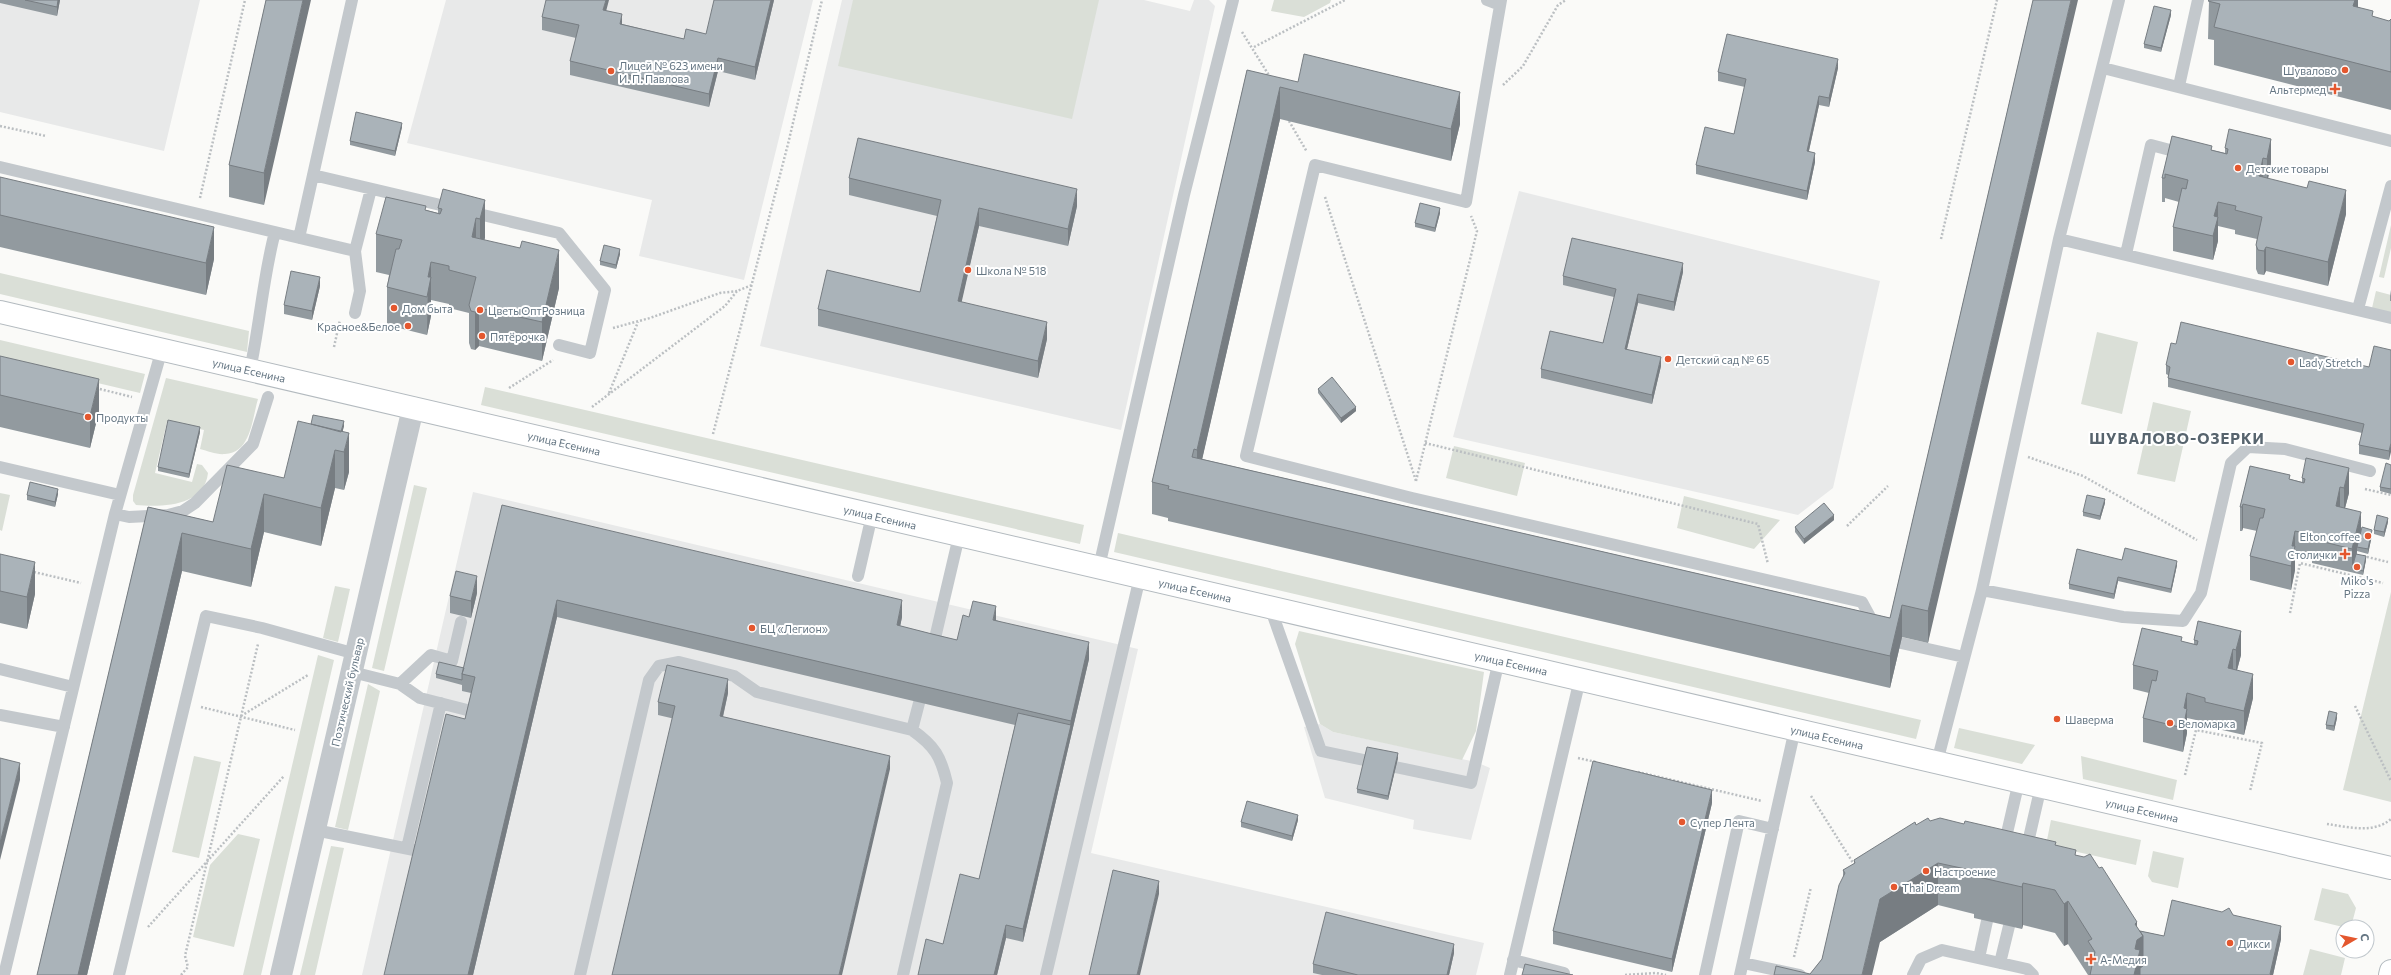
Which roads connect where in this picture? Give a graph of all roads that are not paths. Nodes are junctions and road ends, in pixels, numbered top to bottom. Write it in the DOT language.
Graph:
graph roads {
  1 [pos="352,0"];
  2 [pos="1233,0"];
  3 [pos="1487,0"];
  4 [pos="2119,0"];
  5 [pos="2198,0"];
  6 [pos="1501,3"];
  7 [pos="2103,68"];
  8 [pos="2179,86"];
  9 [pos="2391,141"];
  10 [pos="2192,156"];
  11 [pos="0,167"];
  12 [pos="313,175"];
  13 [pos="2391,186"];
  14 [pos="371,189"];
  15 [pos="275,232"];
  16 [pos="299,238"];
  17 [pos="2059,239"];
  18 [pos="355,251"];
  19 [pos="2126,254"];
  20 [pos="2358,309"];
  21 [pos="0,312"];
  22 [pos="355,313"];
  23 [pos="2391,318"];
  24 [pos="559,345"];
  25 [pos="162,350"];
  26 [pos="250,370"];
  27 [pos="268,397"];
  28 [pos="413,408"];
  29 [pos="0,467"];
  30 [pos="2370,471"];
  31 [pos="120,495"];
  32 [pos="115,514"];
  33 [pos="872,515"];
  34 [pos="959,536"];
  35 [pos="1099,567"];
  36 [pos="858,576"];
  37 [pos="1140,577"];
  38 [pos="1982,590"];
  39 [pos="1270,607"];
  40 [pos="461,622"];
  41 [pos="1881,638"];
  42 [pos="1900,643"];
  43 [pos="932,651"];
  44 [pos="1964,657"];
  45 [pos="1499,660"];
  46 [pos="354,663"];
  47 [pos="0,669"];
  48 [pos="1580,679"];
  49 [pos="400,684"];
  50 [pos="73,687"];
  51 [pos="919,703"];
  52 [pos="441,704"];
  53 [pos="471,711"];
  54 [pos="0,715"];
  55 [pos="64,727"];
  56 [pos="1795,729"];
  57 [pos="912,730"];
  58 [pos="1364,760"];
  59 [pos="1937,762"];
  60 [pos="1396,767"];
  61 [pos="2019,781"];
  62 [pos="2041,786"];
  63 [pos="1773,829"];
  64 [pos="315,830"];
  65 [pos="2002,856"];
  66 [pos="2023,864"];
  67 [pos="2391,868"];
  68 [pos="1987,921"];
  69 [pos="2009,926"];
  70 [pos="1979,958"];
  71 [pos="1513,960"];
  72 [pos="2000,963"];
  73 [pos="1741,969"];
  74 [pos="2391,971"];
  75 [pos="1564,973"];
  76 [pos="1795,974"];
  77 [pos="4,975"];
  78 [pos="119,975"];
  79 [pos="281,975"];
  80 [pos="580,975"];
  81 [pos="903,975"];
  82 [pos="1046,975"];
  83 [pos="1510,975"];
  84 [pos="1705,975"];
  85 [pos="1913,975"];
  86 [pos="2033,975"];
  87 [pos="2390,975"];
  1 -- 12 [label="lane"];
  2 -- 35 [label="lane"];
  3 -- 6 [label="lane"];
  4 -- 7 [label="lane"];
  5 -- 8 [label="lane"];
  6 -- 41 [label="lane"];
  7 -- 8 [label="lane"];
  7 -- 17 [label="lane"];
  8 -- 9 [label="lane"];
  10 -- 19 [label="lane"];
  11 -- 15 [label="lane"];
  12 -- 14 [label="lane"];
  12 -- 16 [label="lane"];
  13 -- 20 [label="lane"];
  14 -- 18 [label="lane"];
  14 -- 24 [label="lane"];
  15 -- 16 [label="lane"];
  15 -- 26 [label="lane"];
  16 -- 18 [label="lane"];
  17 -- 19 [label="lane"];
  17 -- 38 [label="lane"];
  18 -- 22 [label="lane"];
  19 -- 20 [label="lane"];
  20 -- 23 [label="lane"];
  21 -- 25 [label="street, улица Есенина"];
  25 -- 26 [label="street, улица Есенина"];
  25 -- 31 [label="lane"];
  26 -- 28 [label="street, улица Есенина"];
  27 -- 32 [label="lane"];
  28 -- 33 [label="street, улица Есенина"];
  28 -- 46 [label="street, Поэтический бульвар"];
  29 -- 31 [label="lane"];
  30 -- 38 [label="lane"];
  31 -- 32 [label="lane"];
  32 -- 50 [label="lane"];
  33 -- 34 [label="street, улица Есенина"];
  33 -- 36 [label="lane"];
  34 -- 35 [label="street, улица Есенина"];
  34 -- 43 [label="lane"];
  35 -- 37 [label="street, улица Есенина"];
  37 -- 39 [label="street, улица Есенина"];
  37 -- 82 [label="lane"];
  38 -- 44 [label="lane"];
  39 -- 45 [label="street, улица Есенина"];
  39 -- 58 [label="lane"];
  40 -- 49 [label="lane"];
  42 -- 44 [label="lane"];
  44 -- 59 [label="lane"];
  45 -- 48 [label="street, улица Есенина"];
  45 -- 60 [label="lane"];
  46 -- 49 [label="lane"];
  46 -- 64 [label="street, Поэтический бульвар"];
  46 -- 78 [label="lane"];
  47 -- 50 [label="lane"];
  48 -- 56 [label="street, улица Есенина"];
  48 -- 71 [label="lane"];
  49 -- 52 [label="lane"];
  50 -- 55 [label="lane"];
  51 -- 57 [label="lane"];
  52 -- 53 [label="lane"];
  52 -- 64 [label="lane"];
  54 -- 55 [label="lane"];
  55 -- 77 [label="lane"];
  56 -- 59 [label="street, улица Есенина"];
  56 -- 63 [label="lane"];
  57 -- 80 [label="lane"];
  57 -- 81 [label="lane"];
  59 -- 61 [label="street, улица Есенина"];
  61 -- 62 [label="street, улица Есенина"];
  61 -- 65 [label="lane"];
  62 -- 66 [label="lane"];
  62 -- 67 [label="street, улица Есенина"];
  63 -- 73 [label="lane"];
  63 -- 84 [label="lane"];
  64 -- 79 [label="street, Поэтический бульвар"];
  68 -- 70 [label="lane"];
  69 -- 72 [label="lane"];
  70 -- 72 [label="lane"];
  70 -- 85 [label="lane"];
  71 -- 75 [label="lane"];
  71 -- 83 [label="lane"];
  72 -- 86 [label="lane"];
  73 -- 76 [label="lane"];
  74 -- 87 [label="street"];
}
